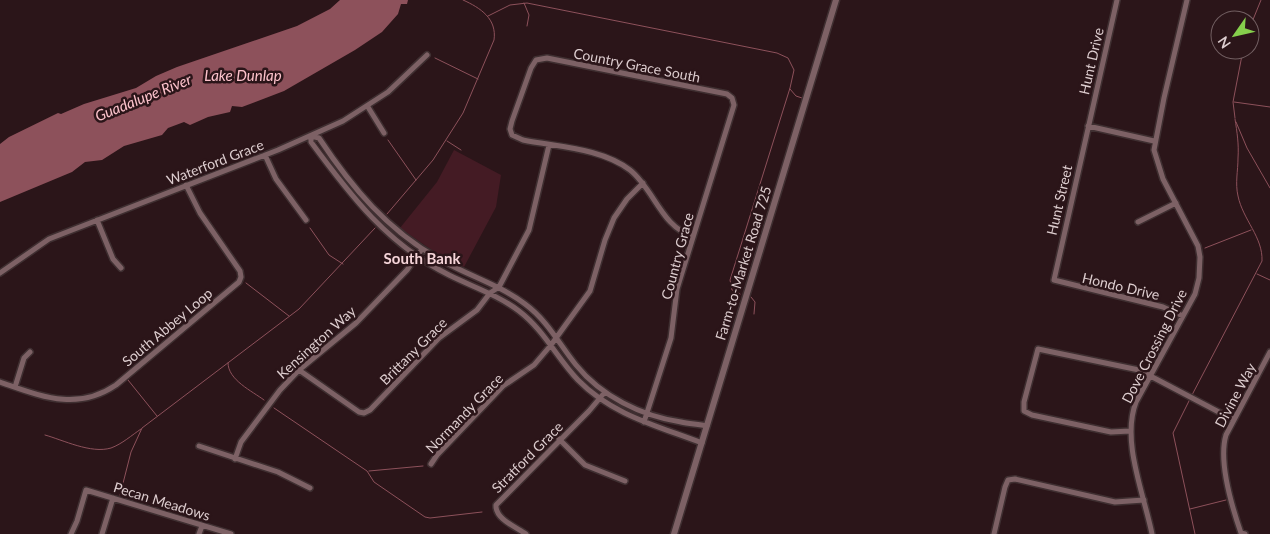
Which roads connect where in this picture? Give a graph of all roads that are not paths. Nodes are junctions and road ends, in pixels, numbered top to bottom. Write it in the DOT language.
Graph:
graph roads {
  1 [pos="836,0"];
  2 [pos="1117,0"];
  3 [pos="1187,0"];
  4 [pos="427,55"];
  5 [pos="732,98"];
  6 [pos="368,107"];
  7 [pos="1088,126"];
  8 [pos="384,133"];
  9 [pos="311,136"];
  10 [pos="1154,141"];
  11 [pos="549,145"];
  12 [pos="264,155"];
  13 [pos="643,183"];
  14 [pos="186,185"];
  15 [pos="1176,203"];
  16 [pos="97,220"];
  17 [pos="306,220"];
  18 [pos="1138,222"];
  19 [pos="693,236"];
  20 [pos="422,249"];
  21 [pos="418,256"];
  22 [pos="121,268"];
  23 [pos="0,273"];
  24 [pos="1054,280"];
  25 [pos="499,287"];
  26 [pos="490,293"];
  27 [pos="1183,316"];
  28 [pos="557,336"];
  29 [pos="552,345"];
  30 [pos="30,352"];
  31 [pos="1270,352"];
  32 [pos="299,370"];
  33 [pos="1150,375"];
  34 [pos="0,382"];
  35 [pos="15,387"];
  36 [pos="604,392"];
  37 [pos="599,399"];
  38 [pos="647,412"];
  39 [pos="1234,420"];
  40 [pos="644,422"];
  41 [pos="683,423"];
  42 [pos="707,426"];
  43 [pos="1130,432"];
  44 [pos="680,433"];
  45 [pos="559,439"];
  46 [pos="702,443"];
  47 [pos="198,446"];
  48 [pos="234,458"];
  49 [pos="432,464"];
  50 [pos="626,481"];
  51 [pos="310,488"];
  52 [pos="113,498"];
  53 [pos="1144,500"];
  54 [pos="202,526"];
  55 [pos="71,534"];
  56 [pos="102,534"];
  57 [pos="199,534"];
  58 [pos="230,534"];
  59 [pos="526,534"];
  60 [pos="674,534"];
  61 [pos="994,534"];
  62 [pos="1152,534"];
  63 [pos="1245,534"];
  1 -- 42 [label="street, Farm-to-Market Road 725"];
  2 -- 7 [label="street, Hunt Drive"];
  3 -- 10 [label="street, Dove Crossing Drive"];
  4 -- 6 [label="street, Waterford Grace"];
  5 -- 11 [label="street, Country Grace South"];
  5 -- 19 [label="street, Country Grace"];
  6 -- 8 [label="street"];
  6 -- 9 [label="street, Waterford Grace"];
  7 -- 10 [label="street"];
  7 -- 24 [label="street, Hunt Street"];
  9 -- 12 [label="street, Waterford Grace"];
  9 -- 20 [label="street"];
  9 -- 21 [label="street"];
  10 -- 15 [label="street, Dove Crossing Drive"];
  11 -- 13 [label="street"];
  11 -- 25 [label="street, Brittany Grace"];
  12 -- 14 [label="street, Waterford Grace"];
  12 -- 17 [label="street"];
  13 -- 19 [label="street"];
  13 -- 28 [label="street, Normandy Grace"];
  14 -- 16 [label="street, Waterford Grace"];
  14 -- 35 [label="street, South Abbey Loop"];
  15 -- 18 [label="street"];
  15 -- 27 [label="street, Dove Crossing Drive"];
  16 -- 22 [label="street"];
  16 -- 23 [label="street, Waterford Grace"];
  19 -- 38 [label="street, Country Grace"];
  20 -- 21 [label="street, Kensington Way"];
  20 -- 25 [label="street"];
  21 -- 26 [label="street"];
  21 -- 32 [label="street, Kensington Way"];
  24 -- 27 [label="street, Hondo Drive"];
  25 -- 26 [label="street, Brittany Grace"];
  25 -- 28 [label="street"];
  26 -- 29 [label="street"];
  26 -- 32 [label="street, Brittany Grace"];
  27 -- 33 [label="street, Dove Crossing Drive"];
  28 -- 29 [label="street, Normandy Grace"];
  28 -- 36 [label="street"];
  29 -- 37 [label="street"];
  29 -- 49 [label="street, Normandy Grace"];
  30 -- 35 [label="street"];
  31 -- 39 [label="street, Divine Way"];
  32 -- 48 [label="street, Kensington Way"];
  33 -- 39 [label="street"];
  33 -- 43 [label="street, Dove Crossing Drive"];
  33 -- 43 [label="street"];
  34 -- 35 [label="street, South Abbey Loop"];
  36 -- 37 [label="street, Stratford Grace"];
  36 -- 38 [label="street"];
  37 -- 40 [label="street"];
  37 -- 45 [label="street, Stratford Grace"];
  38 -- 40 [label="street, Country Grace"];
  38 -- 41 [label="street"];
  39 -- 63 [label="street, Divine Way"];
  40 -- 44 [label="street"];
  41 -- 42 [label="street"];
  41 -- 44 [label="street"];
  42 -- 46 [label="street, Farm-to-Market Road 725"];
  43 -- 53 [label="street, Dove Crossing Drive"];
  44 -- 46 [label="street"];
  45 -- 50 [label="street"];
  45 -- 59 [label="street, Stratford Grace"];
  46 -- 60 [label="street, Farm-to-Market Road 725"];
  47 -- 48 [label="street"];
  48 -- 51 [label="street"];
  52 -- 54 [label="street, Pecan Meadows"];
  52 -- 55 [label="street, Pecan Meadows"];
  52 -- 56 [label="street"];
  53 -- 61 [label="street"];
  53 -- 62 [label="street, Dove Crossing Drive"];
  54 -- 57 [label="street"];
  54 -- 58 [label="street, Pecan Meadows"];
}
